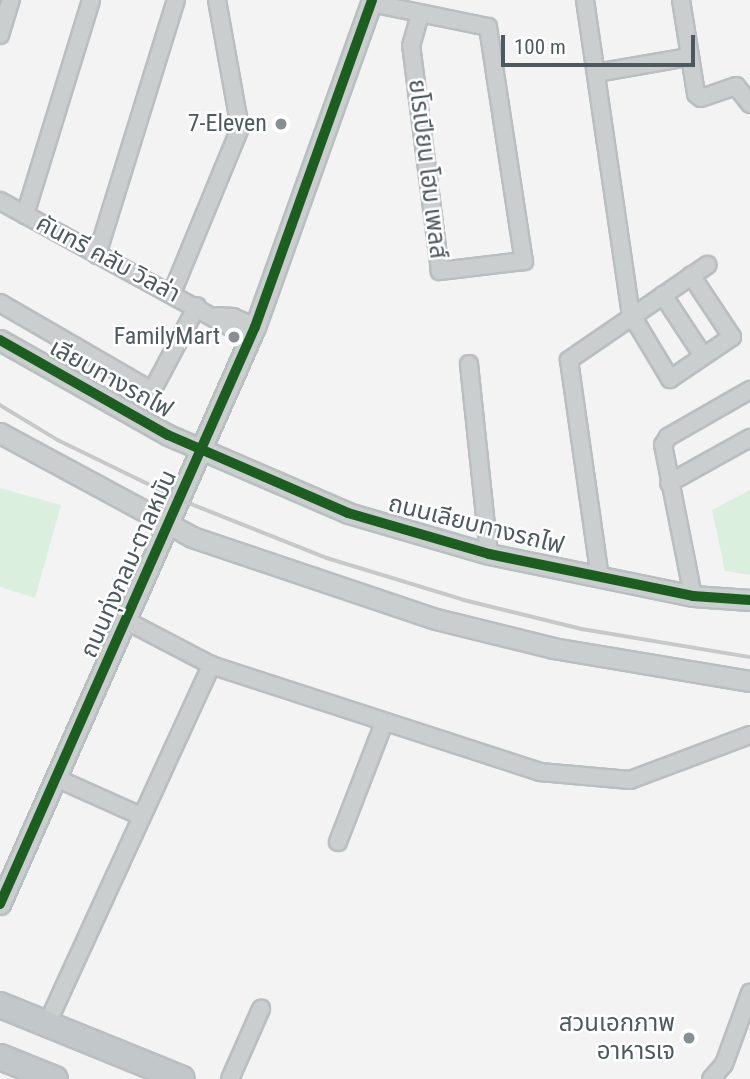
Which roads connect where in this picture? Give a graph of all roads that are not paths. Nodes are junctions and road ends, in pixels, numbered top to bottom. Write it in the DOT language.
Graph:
graph roads {
  1 [pos="11,0"];
  2 [pos="91,0"];
  3 [pos="176,0"];
  4 [pos="217,0"];
  5 [pos="586,0"];
  6 [pos="681,0"];
  7 [pos="371,2"];
  8 [pos="420,15"];
  9 [pos="0,35"];
  10 [pos="688,57"];
  11 [pos="596,73"];
  12 [pos="750,104"];
  13 [pos="0,201"];
  14 [pos="25,215"];
  15 [pos="97,255"];
  16 [pos="707,265"];
  17 [pos="691,275"];
  18 [pos="172,293"];
  19 [pos="663,295"];
  20 [pos="0,303"];
  21 [pos="197,306"];
  22 [pos="631,313"];
  23 [pos="253,333"];
  24 [pos="0,340"];
  25 [pos="703,356"];
  26 [pos="469,364"];
  27 [pos="750,390"];
  28 [pos="0,433"];
  29 [pos="750,438"];
  30 [pos="203,452"];
  31 [pos="669,483"];
  32 [pos="169,526"];
  33 [pos="489,554"];
  34 [pos="600,578"];
  35 [pos="693,596"];
  36 [pos="750,600"];
  37 [pos="127,621"];
  38 [pos="211,665"];
  39 [pos="750,681"];
  40 [pos="384,723"];
  41 [pos="750,735"];
  42 [pos="56,778"];
  43 [pos="141,816"];
  44 [pos="338,842"];
  45 [pos="0,904"];
  46 [pos="750,993"];
  47 [pos="0,1005"];
  48 [pos="261,1009"];
  49 [pos="47,1024"];
  50 [pos="0,1057"];
  51 [pos="55,1079"];
  52 [pos="182,1079"];
  53 [pos="230,1079"];
  54 [pos="711,1079"];
  1 -- 9 [label="street"];
  2 -- 14 [label="street"];
  3 -- 15 [label="street"];
  4 -- 18 [label="street"];
  5 -- 11 [label="street"];
  6 -- 10 [label="street"];
  7 -- 8 [label="street, ยโรเปียน โฮม เพลส์"];
  7 -- 23 [label="street, ถนนทุ่งกลม-ตาลหมัน"];
  8 -- 8 [label="street, ยโรเปียน โฮม เพลส์"];
  10 -- 11 [label="street"];
  10 -- 12 [label="street"];
  11 -- 22 [label="street"];
  13 -- 14 [label="street, คันทรี คลับ วิลล่า"];
  14 -- 15 [label="street, คันทรี คลับ วิลล่า"];
  15 -- 18 [label="street, คันทรี คลับ วิลล่า"];
  16 -- 17 [label="street"];
  17 -- 19 [label="street"];
  17 -- 25 [label="street"];
  18 -- 21 [label="street, คันทรี คลับ วิลล่า"];
  19 -- 22 [label="street"];
  19 -- 25 [label="street"];
  20 -- 21 [label="street"];
  21 -- 23 [label="street, คันทรี คลับ วิลล่า"];
  22 -- 25 [label="street"];
  22 -- 34 [label="street"];
  23 -- 30 [label="street, ถนนทุ่งกลม-ตาลหมัน"];
  24 -- 30 [label="street, เลียบทางรถไฟ"];
  26 -- 33 [label="street"];
  27 -- 31 [label="street"];
  28 -- 32 [label="street"];
  29 -- 31 [label="street"];
  30 -- 32 [label="street, ถนนทุ่งกลม-ตาลหมัน"];
  30 -- 33 [label="street, ถนนเลียบทางรถไฟ"];
  31 -- 35 [label="street"];
  32 -- 37 [label="street, ถนนทุ่งกลม-ตาลหมัน"];
  32 -- 39 [label="street"];
  33 -- 34 [label="street, ถนนเลียบทางรถไฟ"];
  34 -- 35 [label="street, ถนนเลียบทางรถไฟ"];
  35 -- 36 [label="street, ถนนเลียบทางรถไฟ"];
  37 -- 38 [label="street"];
  37 -- 42 [label="street, ถนนทุ่งกลม-ตาลหมัน"];
  38 -- 40 [label="street"];
  38 -- 43 [label="street"];
  40 -- 41 [label="street"];
  40 -- 44 [label="street"];
  42 -- 43 [label="street"];
  42 -- 45 [label="street, ถนนทุ่งกลม-ตาลหมัน"];
  43 -- 49 [label="street"];
  46 -- 54 [label="street"];
  47 -- 49 [label="highway"];
  48 -- 53 [label="street"];
  49 -- 52 [label="highway"];
  50 -- 51 [label="highway"];
}
